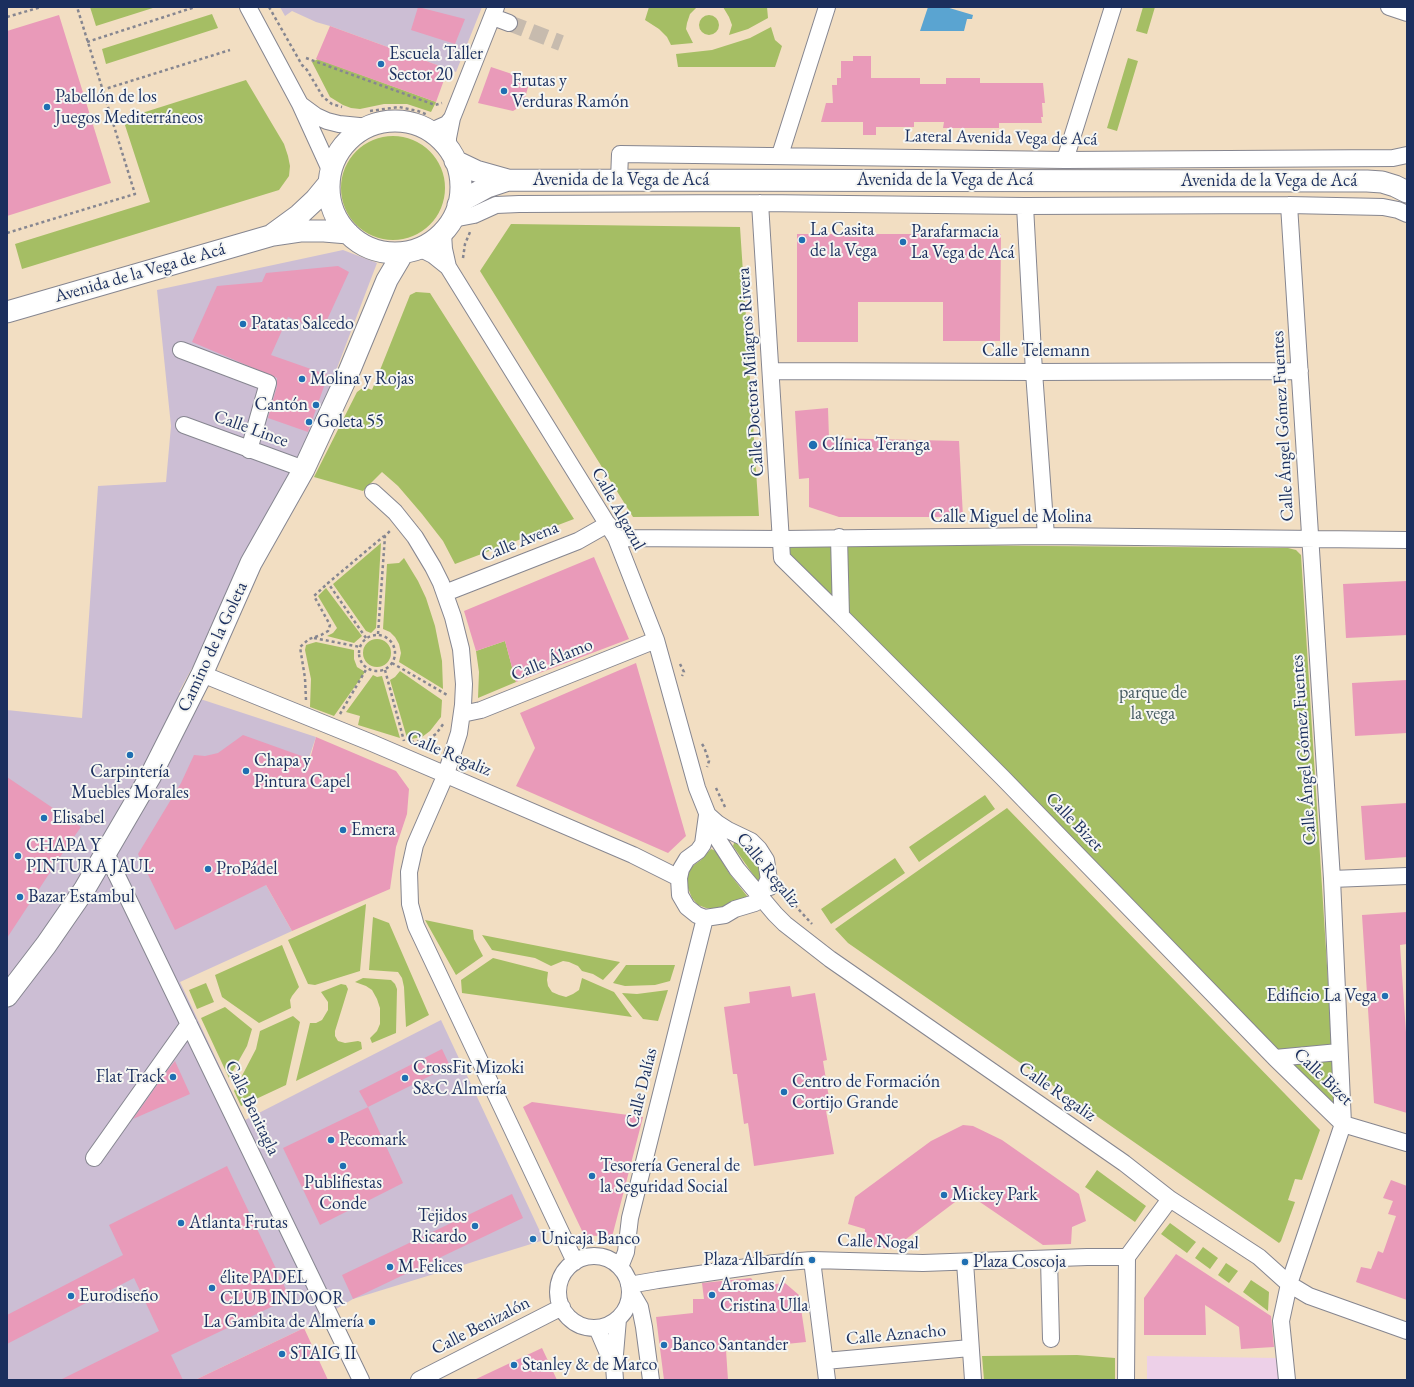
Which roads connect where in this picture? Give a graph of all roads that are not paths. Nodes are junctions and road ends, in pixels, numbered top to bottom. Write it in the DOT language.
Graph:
graph roads {
  1 [pos="248,7"];
  2 [pos="827,7"];
  3 [pos="1113,7"];
  4 [pos="1389,7"];
  5 [pos="495,12"];
  6 [pos="1407,13"];
  7 [pos="509,23"];
  8 [pos="300,104"];
  9 [pos="452,117"];
  10 [pos="368,119"];
  11 [pos="429,131"];
  12 [pos="452,155"];
  13 [pos="780,155"];
  14 [pos="1407,155"];
  15 [pos="1065,160"];
  16 [pos="1407,175"];
  17 [pos="330,177"];
  18 [pos="508,180"];
  19 [pos="619,180"];
  20 [pos="1382,182"];
  21 [pos="1407,192"];
  22 [pos="760,203"];
  23 [pos="1289,205"];
  24 [pos="1025,206"];
  25 [pos="1407,214"];
  26 [pos="452,219"];
  27 [pos="348,233"];
  28 [pos="273,235"];
  29 [pos="403,251"];
  30 [pos="448,267"];
  31 [pos="7,312"];
  32 [pos="181,350"];
  33 [pos="1300,370"];
  34 [pos="771,371"];
  35 [pos="1034,372"];
  36 [pos="184,425"];
  37 [pos="249,450"];
  38 [pos="304,469"];
  39 [pos="373,492"];
  40 [pos="608,524"];
  41 [pos="1046,536"];
  42 [pos="839,537"];
  43 [pos="616,538"];
  44 [pos="782,539"];
  45 [pos="1310,540"];
  46 [pos="1407,540"];
  47 [pos="445,593"];
  48 [pos="841,616"];
  49 [pos="656,640"];
  50 [pos="202,674"];
  51 [pos="462,714"];
  52 [pos="446,774"];
  53 [pos="708,814"];
  54 [pos="735,833"];
  55 [pos="717,838"];
  56 [pos="698,851"];
  57 [pos="106,854"];
  58 [pos="1407,876"];
  59 [pos="679,878"];
  60 [pos="769,878"];
  61 [pos="1332,879"];
  62 [pos="760,898"];
  63 [pos="745,906"];
  64 [pos="775,914"];
  65 [pos="706,918"];
  66 [pos="7,996"];
  67 [pos="189,1024"];
  68 [pos="1339,1052"];
  69 [pos="1275,1058"];
  70 [pos="1343,1124"];
  71 [pos="1407,1143"];
  72 [pos="94,1158"];
  73 [pos="1170,1199"];
  74 [pos="1127,1257"];
  75 [pos="1049,1259"];
  76 [pos="812,1260"];
  77 [pos="575,1262"];
  78 [pos="965,1262"];
  79 [pos="620,1267"];
  80 [pos="1289,1284"];
  81 [pos="630,1287"];
  82 [pos="562,1307"];
  83 [pos="618,1319"];
  84 [pos="597,1328"];
  85 [pos="1407,1331"];
  86 [pos="1051,1339"];
  87 [pos="970,1348"];
  88 [pos="825,1361"];
  89 [pos="614,1373"];
  90 [pos="361,1380"];
  91 [pos="419,1380"];
  92 [pos="651,1380"];
  93 [pos="827,1380"];
  94 [pos="973,1380"];
  95 [pos="1126,1380"];
  96 [pos="1287,1380"];
  1 -- 8 [label="street"];
  2 -- 13 [label="street"];
  3 -- 15 [label="street"];
  4 -- 6 [label="street"];
  5 -- 7 [label="street"];
  5 -- 9 [label="street"];
  8 -- 10 [label="street"];
  8 -- 17 [label="street"];
  9 -- 11 [label="street"];
  9 -- 12 [label="street"];
  10 -- 11 [label="main road"];
  10 -- 17 [label="main road"];
  11 -- 12 [label="main road"];
  12 -- 18 [label="main road, Avenida de la Vega de Acá"];
  12 -- 26 [label="main road"];
  13 -- 15 [label="street, Lateral Avenida Vega de Acá"];
  13 -- 19 [label="street, Lateral Avenida Vega de Acá"];
  14 -- 15 [label="street, Lateral Avenida Vega de Acá"];
  16 -- 20 [label="main road, Avenida de la Vega de Acá"];
  17 -- 27 [label="main road"];
  17 -- 28 [label="main road, Avenida de la Vega de Acá"];
  18 -- 19 [label="main road, Avenida de la Vega de Acá"];
  18 -- 26 [label="main road, Avenida de la Vega de Acá"];
  19 -- 20 [label="main road, Avenida de la Vega de Acá"];
  20 -- 21 [label="main road, Avenida de la Vega de Acá"];
  22 -- 24 [label="street"];
  22 -- 26 [label="street"];
  22 -- 34 [label="street, Calle Doctora Milagros Rivera"];
  23 -- 24 [label="street"];
  23 -- 25 [label="street"];
  23 -- 33 [label="street, Calle Ángel Gómez Fuentes"];
  24 -- 35 [label="street"];
  26 -- 29 [label="main road"];
  26 -- 30 [label="street, Calle Algazul"];
  27 -- 28 [label="main road, Avenida de la Vega de Acá"];
  27 -- 29 [label="main road"];
  28 -- 31 [label="main road, Avenida de la Vega de Acá"];
  29 -- 30 [label="street, Calle Algazul"];
  29 -- 38 [label="main road, Camino de la Goleta"];
  30 -- 40 [label="street, Calle Algazul"];
  32 -- 37 [label="street"];
  33 -- 35 [label="street, Calle Telemann"];
  33 -- 45 [label="street, Calle Ángel Gómez Fuentes"];
  34 -- 35 [label="street, Calle Telemann"];
  34 -- 44 [label="street, Calle Doctora Milagros Rivera"];
  35 -- 41 [label="street"];
  36 -- 37 [label="street, Calle Lince"];
  37 -- 38 [label="street, Calle Lince"];
  38 -- 50 [label="main road, Camino de la Goleta"];
  39 -- 47 [label="street"];
  40 -- 43 [label="street, Calle Algazul"];
  40 -- 47 [label="street, Calle Avena"];
  41 -- 42 [label="street, Calle Miguel de Molina"];
  41 -- 45 [label="street, Calle Miguel de Molina"];
  42 -- 44 [label="street, Calle Miguel de Molina"];
  42 -- 48 [label="street"];
  43 -- 44 [label="street, Calle Miguel de Molina"];
  43 -- 49 [label="street, Calle Algazul"];
  44 -- 48 [label="street, Calle Bizet"];
  45 -- 46 [label="street, Calle Miguel de Molina"];
  45 -- 61 [label="street, Calle Ángel Gómez Fuentes"];
  47 -- 51 [label="street"];
  48 -- 69 [label="street, Calle Bizet"];
  49 -- 51 [label="street, Calle Álamo"];
  49 -- 53 [label="street, Calle Algazul"];
  50 -- 52 [label="street, Calle Regaliz"];
  50 -- 57 [label="main road, Camino de la Goleta"];
  51 -- 52 [label="street"];
  52 -- 59 [label="street, Calle Regaliz"];
  52 -- 77 [label="street"];
  53 -- 54 [label="street"];
  53 -- 55 [label="street, Calle Algazul"];
  53 -- 56 [label="street"];
  54 -- 55 [label="street"];
  54 -- 60 [label="street"];
  55 -- 56 [label="street"];
  55 -- 62 [label="street, Calle Regaliz"];
  56 -- 59 [label="street"];
  57 -- 66 [label="main road, Camino de la Goleta"];
  57 -- 67 [label="street, Calle Benitagla"];
  58 -- 61 [label="street"];
  59 -- 65 [label="street"];
  60 -- 62 [label="street"];
  60 -- 64 [label="street"];
  61 -- 68 [label="street, Calle Ángel Gómez Fuentes"];
  62 -- 63 [label="street"];
  62 -- 64 [label="street, Calle Regaliz"];
  63 -- 64 [label="street"];
  63 -- 65 [label="street"];
  64 -- 73 [label="street, Calle Regaliz"];
  65 -- 79 [label="street, Calle Dalías"];
  67 -- 72 [label="street"];
  67 -- 90 [label="street, Calle Benitagla"];
  68 -- 69 [label="street, Calle Bizet"];
  68 -- 70 [label="street, Calle Ángel Gómez Fuentes"];
  69 -- 70 [label="street, Calle Bizet"];
  70 -- 71 [label="street"];
  70 -- 80 [label="street, Calle Ángel Gómez Fuentes"];
  73 -- 74 [label="street"];
  73 -- 80 [label="street, Calle Regaliz"];
  74 -- 75 [label="street, Calle Nogal"];
  74 -- 95 [label="street"];
  75 -- 78 [label="street, Calle Nogal"];
  75 -- 86 [label="street"];
  76 -- 78 [label="street, Calle Nogal"];
  76 -- 81 [label="street, Calle Nogal"];
  76 -- 88 [label="street"];
  77 -- 79 [label="street"];
  77 -- 82 [label="street"];
  78 -- 87 [label="street"];
  79 -- 81 [label="street"];
  80 -- 85 [label="street, Calle Regaliz"];
  80 -- 96 [label="street, Calle Ángel Gómez Fuentes"];
  81 -- 83 [label="street"];
  81 -- 92 [label="street"];
  82 -- 84 [label="street"];
  82 -- 91 [label="street, Calle Benizalón"];
  83 -- 84 [label="street"];
  83 -- 89 [label="street"];
  84 -- 89 [label="street"];
  87 -- 88 [label="street, Calle Aznacho"];
  87 -- 94 [label="street"];
  88 -- 93 [label="street"];
}
